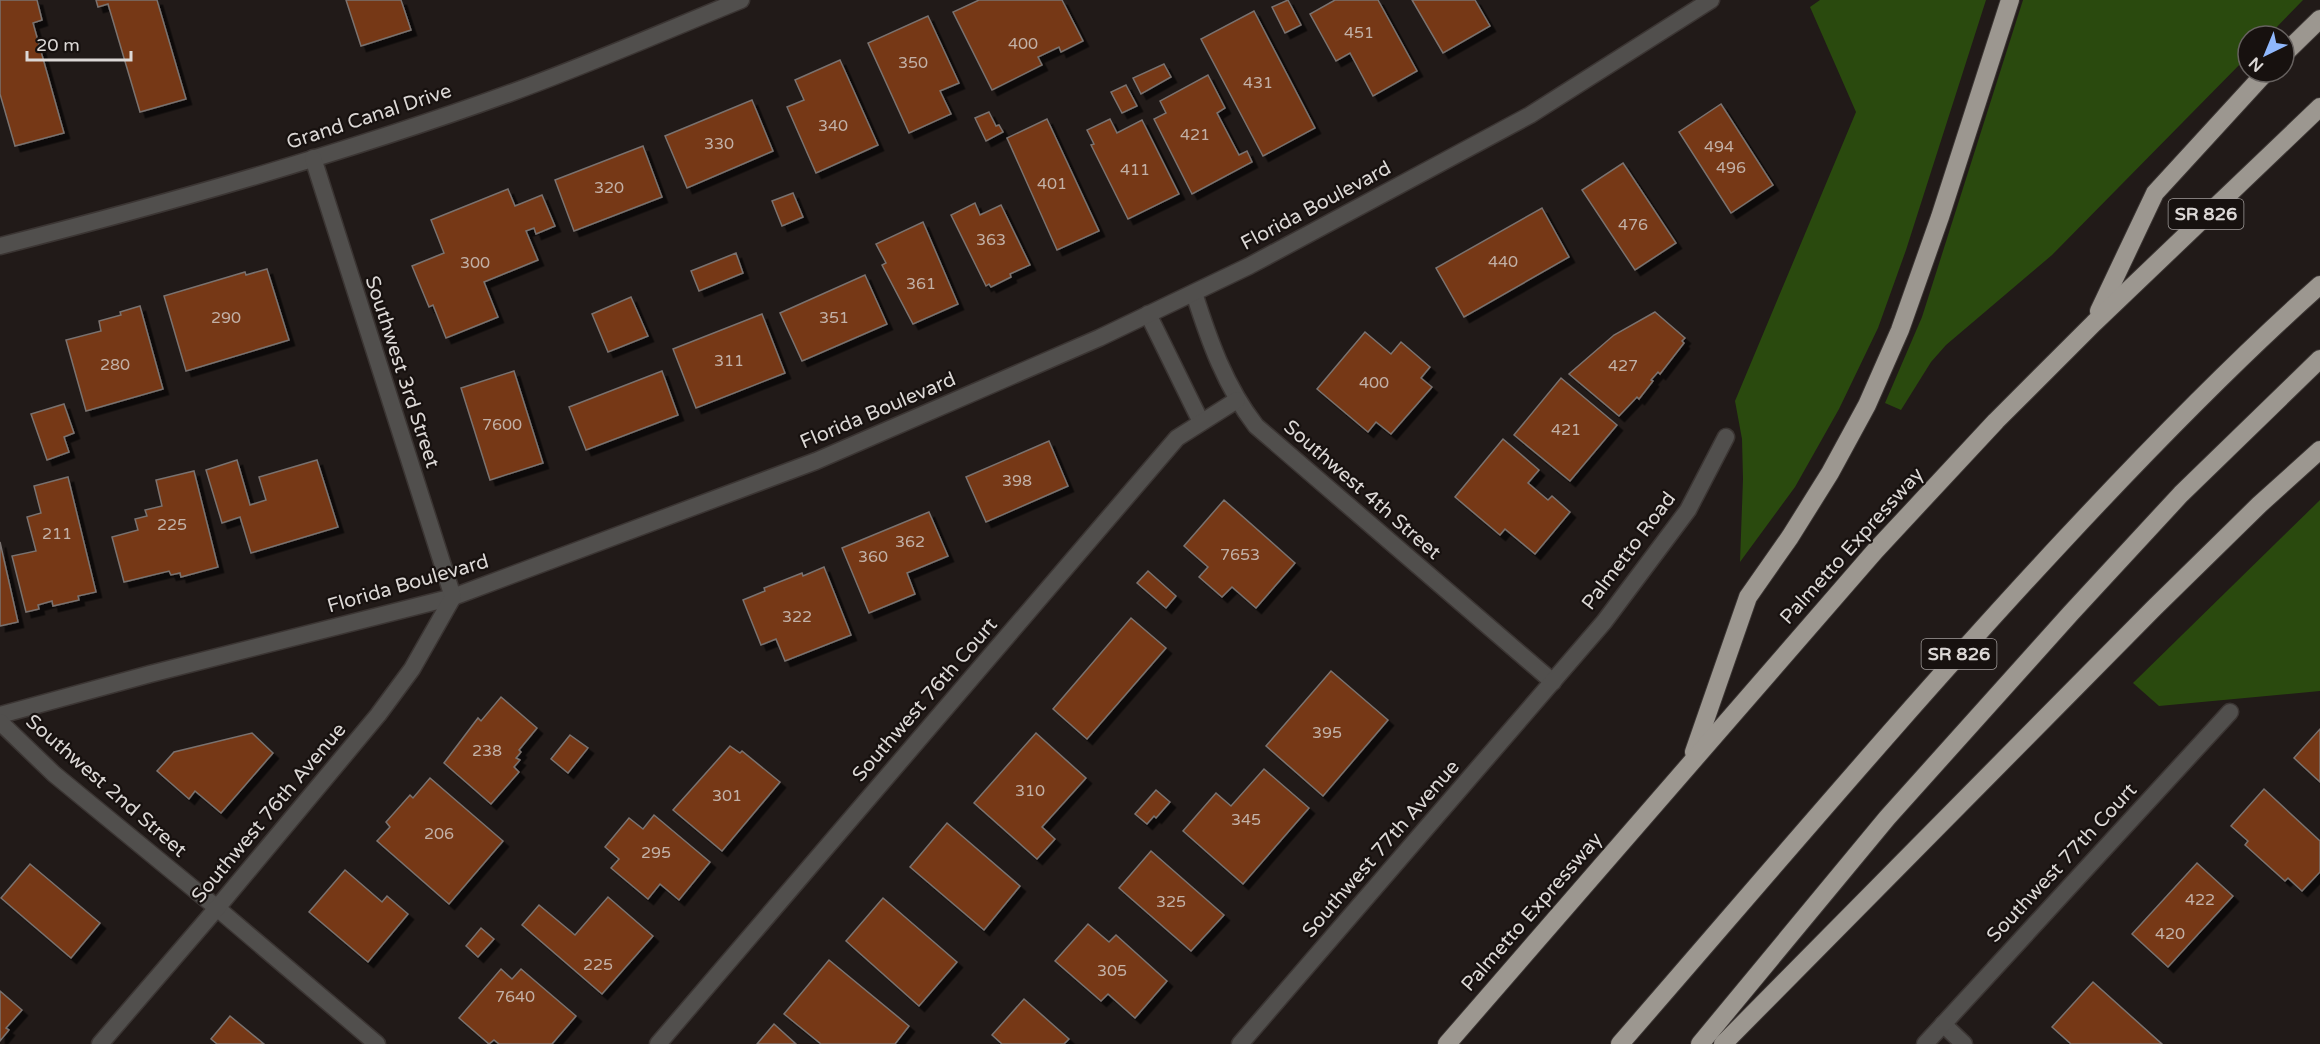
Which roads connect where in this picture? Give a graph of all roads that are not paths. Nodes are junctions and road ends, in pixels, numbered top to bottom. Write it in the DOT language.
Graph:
graph roads {
  1 [pos="741,0"];
  2 [pos="1711,0"];
  3 [pos="2010,0"];
  4 [pos="2320,19"];
  5 [pos="2296,42"];
  6 [pos="2255,84"];
  7 [pos="2320,107"];
  8 [pos="313,158"];
  9 [pos="0,246"];
  10 [pos="2320,285"];
  11 [pos="1194,293"];
  12 [pos="1148,314"];
  13 [pos="2094,322"];
  14 [pos="2320,359"];
  15 [pos="1237,400"];
  16 [pos="1201,422"];
  17 [pos="1726,437"];
  18 [pos="2320,450"];
  19 [pos="453,597"];
  20 [pos="1553,682"];
  21 [pos="2230,712"];
  22 [pos="0,715"];
  23 [pos="0,722"];
  24 [pos="1691,762"];
  25 [pos="217,908"];
  26 [pos="1943,1024"];
  27 [pos="100,1044"];
  28 [pos="377,1044"];
  29 [pos="658,1044"];
  30 [pos="1240,1044"];
  31 [pos="1448,1044"];
  32 [pos="1620,1044"];
  33 [pos="1701,1044"];
  34 [pos="1723,1044"];
  35 [pos="1925,1044"];
  36 [pos="1964,1044"];
  1 -- 8 [label="street, Grand Canal Drive"];
  2 -- 11 [label="street, Florida Boulevard"];
  3 -- 24 [label="highway"];
  4 -- 5 [label="highway"];
  6 -- 13 [label="highway"];
  7 -- 13 [label="highway, Palmetto Expressway / SR 826"];
  8 -- 9 [label="street, Grand Canal Drive"];
  8 -- 19 [label="street, Southwest 3rd Street"];
  10 -- 32 [label="highway, SR 826"];
  11 -- 12 [label="street, Florida Boulevard"];
  11 -- 15 [label="street, Southwest 4th Street"];
  12 -- 16 [label="street"];
  12 -- 19 [label="street, Florida Boulevard"];
  13 -- 24 [label="highway, Palmetto Expressway / SR 826"];
  14 -- 33 [label="highway"];
  15 -- 16 [label="street, Southwest 76th Court"];
  15 -- 20 [label="street, Southwest 4th Street"];
  16 -- 29 [label="street, Southwest 76th Court"];
  17 -- 20 [label="street, Palmetto Road"];
  18 -- 34 [label="highway"];
  19 -- 22 [label="street, Florida Boulevard"];
  19 -- 25 [label="street, Southwest 76th Avenue"];
  20 -- 30 [label="street, Southwest 77th Avenue"];
  21 -- 26 [label="street, Southwest 77th Court"];
  23 -- 25 [label="street, Southwest 2nd Street"];
  24 -- 31 [label="highway, Palmetto Expressway / SR 826"];
  25 -- 27 [label="street, Southwest 76th Avenue"];
  25 -- 28 [label="street, Southwest 2nd Street"];
  26 -- 35 [label="street, Southwest 77th Court"];
  26 -- 36 [label="street"];
}
